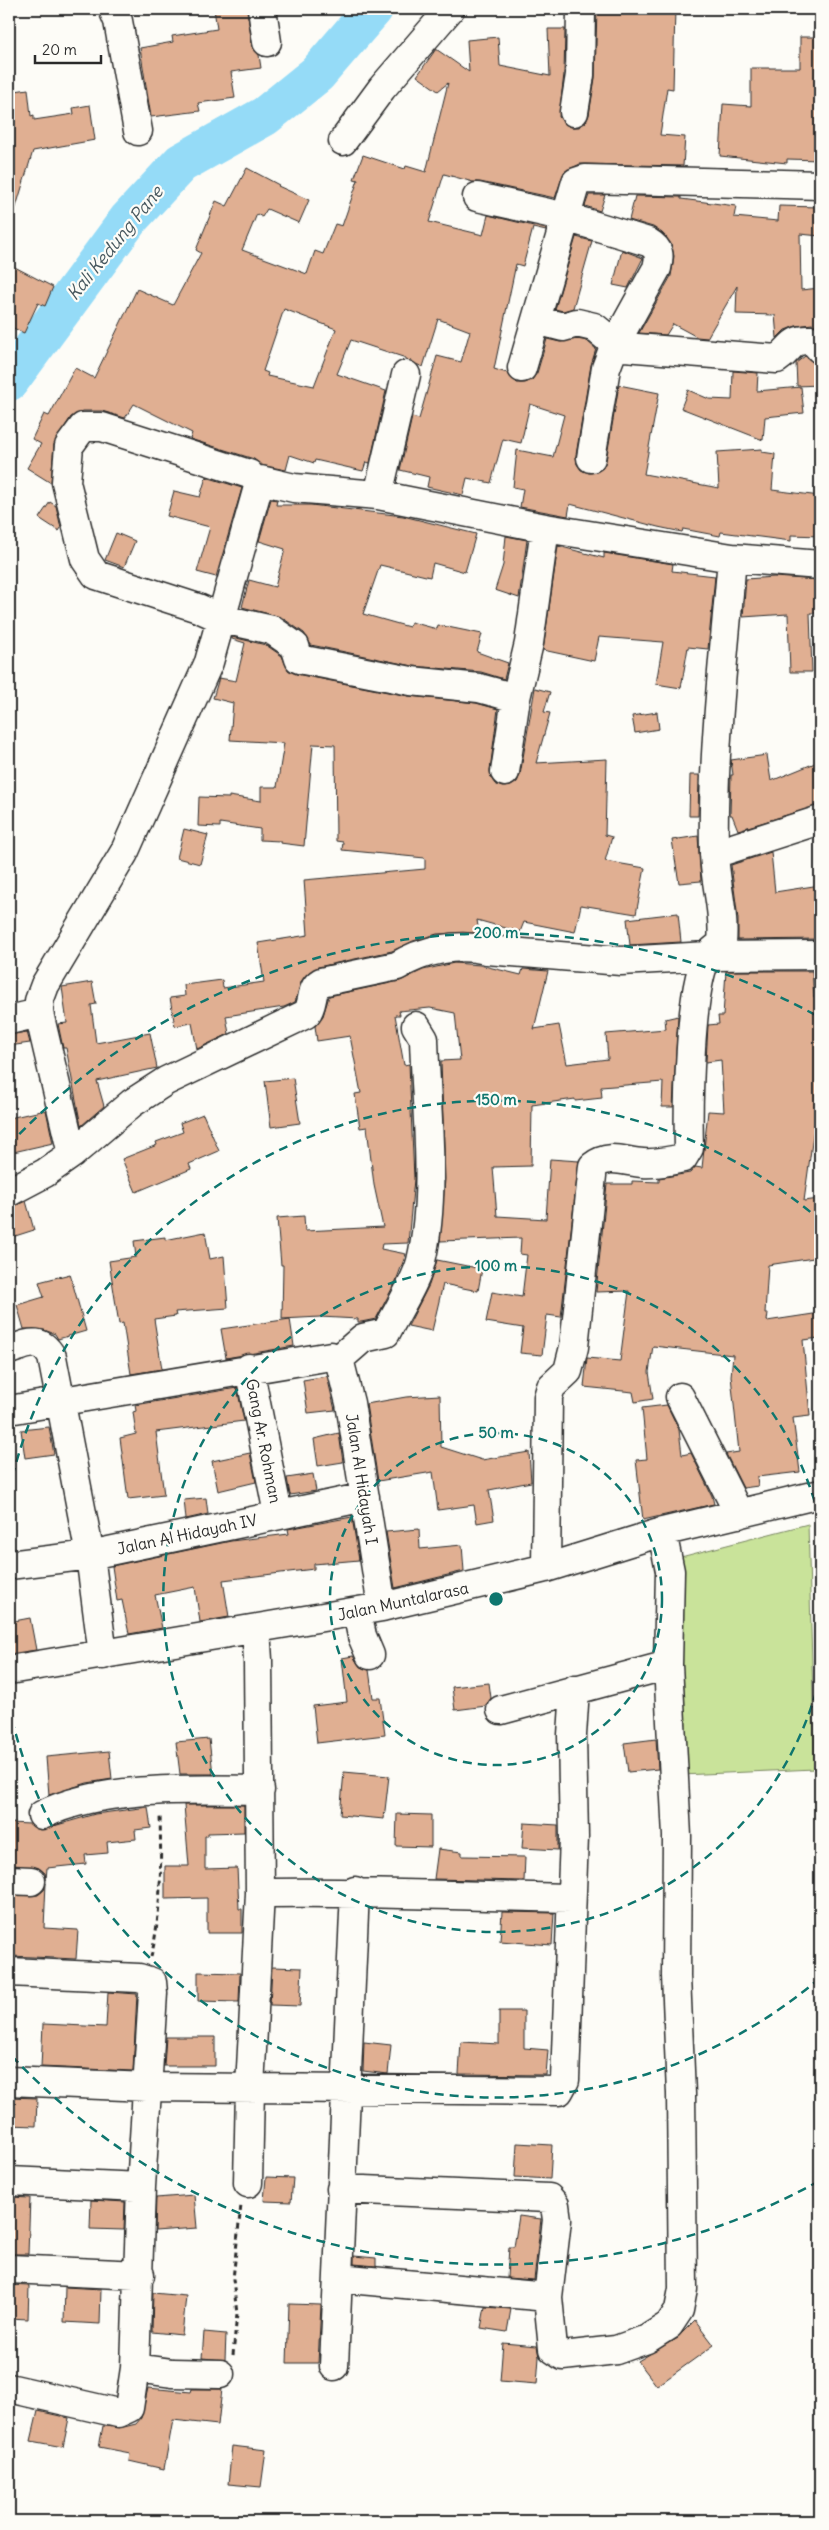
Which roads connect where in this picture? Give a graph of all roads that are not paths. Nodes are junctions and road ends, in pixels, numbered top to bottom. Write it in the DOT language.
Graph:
graph roads {
  1 [pos="113,9"];
  2 [pos="262,9"];
  3 [pos="450,9"];
  4 [pos="581,9"];
  5 [pos="267,42"];
  6 [pos="574,112"];
  7 [pos="138,131"];
  8 [pos="343,141"];
  9 [pos="820,185"];
  10 [pos="477,197"];
  11 [pos="566,216"];
  12 [pos="536,320"];
  13 [pos="615,344"];
  14 [pos="820,349"];
  15 [pos="522,368"];
  16 [pos="406,375"];
  17 [pos="591,458"];
  18 [pos="249,474"];
  19 [pos="378,495"];
  20 [pos="545,528"];
  21 [pos="732,558"];
  22 [pos="820,565"];
  23 [pos="223,618"];
  24 [pos="516,698"];
  25 [pos="505,772"];
  26 [pos="820,820"];
  27 [pos="714,854"];
  28 [pos="820,955"];
  29 [pos="708,956"];
  30 [pos="39,1013"];
  31 [pos="9,1020"];
  32 [pos="416,1026"];
  33 [pos="72,1154"];
  34 [pos="9,1192"];
  35 [pos="9,1350"];
  36 [pos="335,1358"];
  37 [pos="249,1368"];
  38 [pos="680,1397"];
  39 [pos="62,1400"];
  40 [pos="9,1410"];
  41 [pos="820,1494"];
  42 [pos="365,1497"];
  43 [pos="278,1514"];
  44 [pos="739,1514"];
  45 [pos="665,1544"];
  46 [pos="90,1555"];
  47 [pos="9,1565"];
  48 [pos="546,1568"];
  49 [pos="366,1625"];
  50 [pos="257,1642"];
  51 [pos="103,1655"];
  52 [pos="668,1665"];
  53 [pos="9,1670"];
  54 [pos="576,1689"];
  55 [pos="500,1710"];
  56 [pos="260,1790"];
  57 [pos="42,1815"];
  58 [pos="354,1891"];
  59 [pos="260,1893"];
  60 [pos="571,1898"];
  61 [pos="9,1972"];
  62 [pos="9,2081"];
  63 [pos="147,2087"];
  64 [pos="250,2088"];
  65 [pos="346,2090"];
  66 [pos="9,2181"];
  67 [pos="248,2183"];
  68 [pos="141,2188"];
  69 [pos="341,2189"];
  70 [pos="9,2269"];
  71 [pos="140,2275"];
  72 [pos="338,2278"];
  73 [pos="548,2297"];
  74 [pos="334,2366"];
  75 [pos="135,2368"];
  76 [pos="220,2374"];
  77 [pos="9,2388"];
  1 -- 7 [label="street"];
  2 -- 5 [label="street"];
  3 -- 8 [label="street"];
  4 -- 6 [label="street"];
  9 -- 11 [label="street"];
  10 -- 11 [label="street"];
  11 -- 12 [label="street"];
  11 -- 13 [label="street"];
  12 -- 13 [label="street"];
  12 -- 15 [label="street"];
  13 -- 14 [label="street"];
  13 -- 17 [label="street"];
  16 -- 19 [label="street"];
  18 -- 23 [label="street"];
  19 -- 20 [label="street"];
  19 -- 23 [label="street"];
  20 -- 21 [label="street"];
  20 -- 24 [label="street"];
  21 -- 22 [label="street"];
  21 -- 27 [label="street"];
  23 -- 24 [label="street"];
  23 -- 30 [label="street"];
  24 -- 25 [label="street"];
  26 -- 27 [label="street"];
  27 -- 29 [label="street"];
  28 -- 29 [label="street"];
  29 -- 33 [label="street"];
  29 -- 48 [label="street"];
  30 -- 31 [label="street"];
  30 -- 33 [label="street"];
  32 -- 36 [label="street"];
  33 -- 34 [label="street"];
  35 -- 39 [label="street"];
  36 -- 37 [label="street"];
  36 -- 42 [label="street, Jalan Al Hidayah I"];
  37 -- 39 [label="street"];
  37 -- 43 [label="street, Gang Ar. Rohman"];
  38 -- 44 [label="street"];
  39 -- 40 [label="street"];
  39 -- 46 [label="street"];
  41 -- 44 [label="street, Jalan Muntalarasa"];
  42 -- 43 [label="street, Jalan Al Hidayah IV"];
  42 -- 49 [label="street, Jalan Al Hidayah I"];
  43 -- 46 [label="street, Jalan Al Hidayah IV"];
  44 -- 45 [label="street, Jalan Muntalarasa"];
  45 -- 48 [label="street, Jalan Muntalarasa"];
  45 -- 52 [label="street"];
  46 -- 47 [label="street, Jalan Al Hidayah IV"];
  46 -- 51 [label="street"];
  48 -- 49 [label="street, Jalan Muntalarasa"];
  49 -- 50 [label="street, Jalan Muntalarasa"];
  50 -- 51 [label="street, Jalan Muntalarasa"];
  50 -- 56 [label="street"];
  51 -- 53 [label="street, Jalan Muntalarasa"];
  52 -- 54 [label="street"];
  52 -- 73 [label="street"];
  54 -- 55 [label="street"];
  54 -- 60 [label="street"];
  56 -- 57 [label="street"];
  56 -- 59 [label="street"];
  58 -- 59 [label="street"];
  58 -- 60 [label="street"];
  58 -- 65 [label="street"];
  59 -- 64 [label="street"];
  60 -- 65 [label="street"];
  61 -- 63 [label="street"];
  62 -- 63 [label="street"];
  63 -- 64 [label="street"];
  63 -- 68 [label="street"];
  64 -- 65 [label="street"];
  64 -- 67 [label="street"];
  65 -- 69 [label="street"];
  66 -- 68 [label="street"];
  68 -- 71 [label="street"];
  69 -- 72 [label="street"];
  69 -- 73 [label="street"];
  70 -- 71 [label="street"];
  71 -- 75 [label="street"];
  72 -- 73 [label="street"];
  72 -- 74 [label="street"];
  75 -- 76 [label="street"];
  75 -- 77 [label="street"];
}
